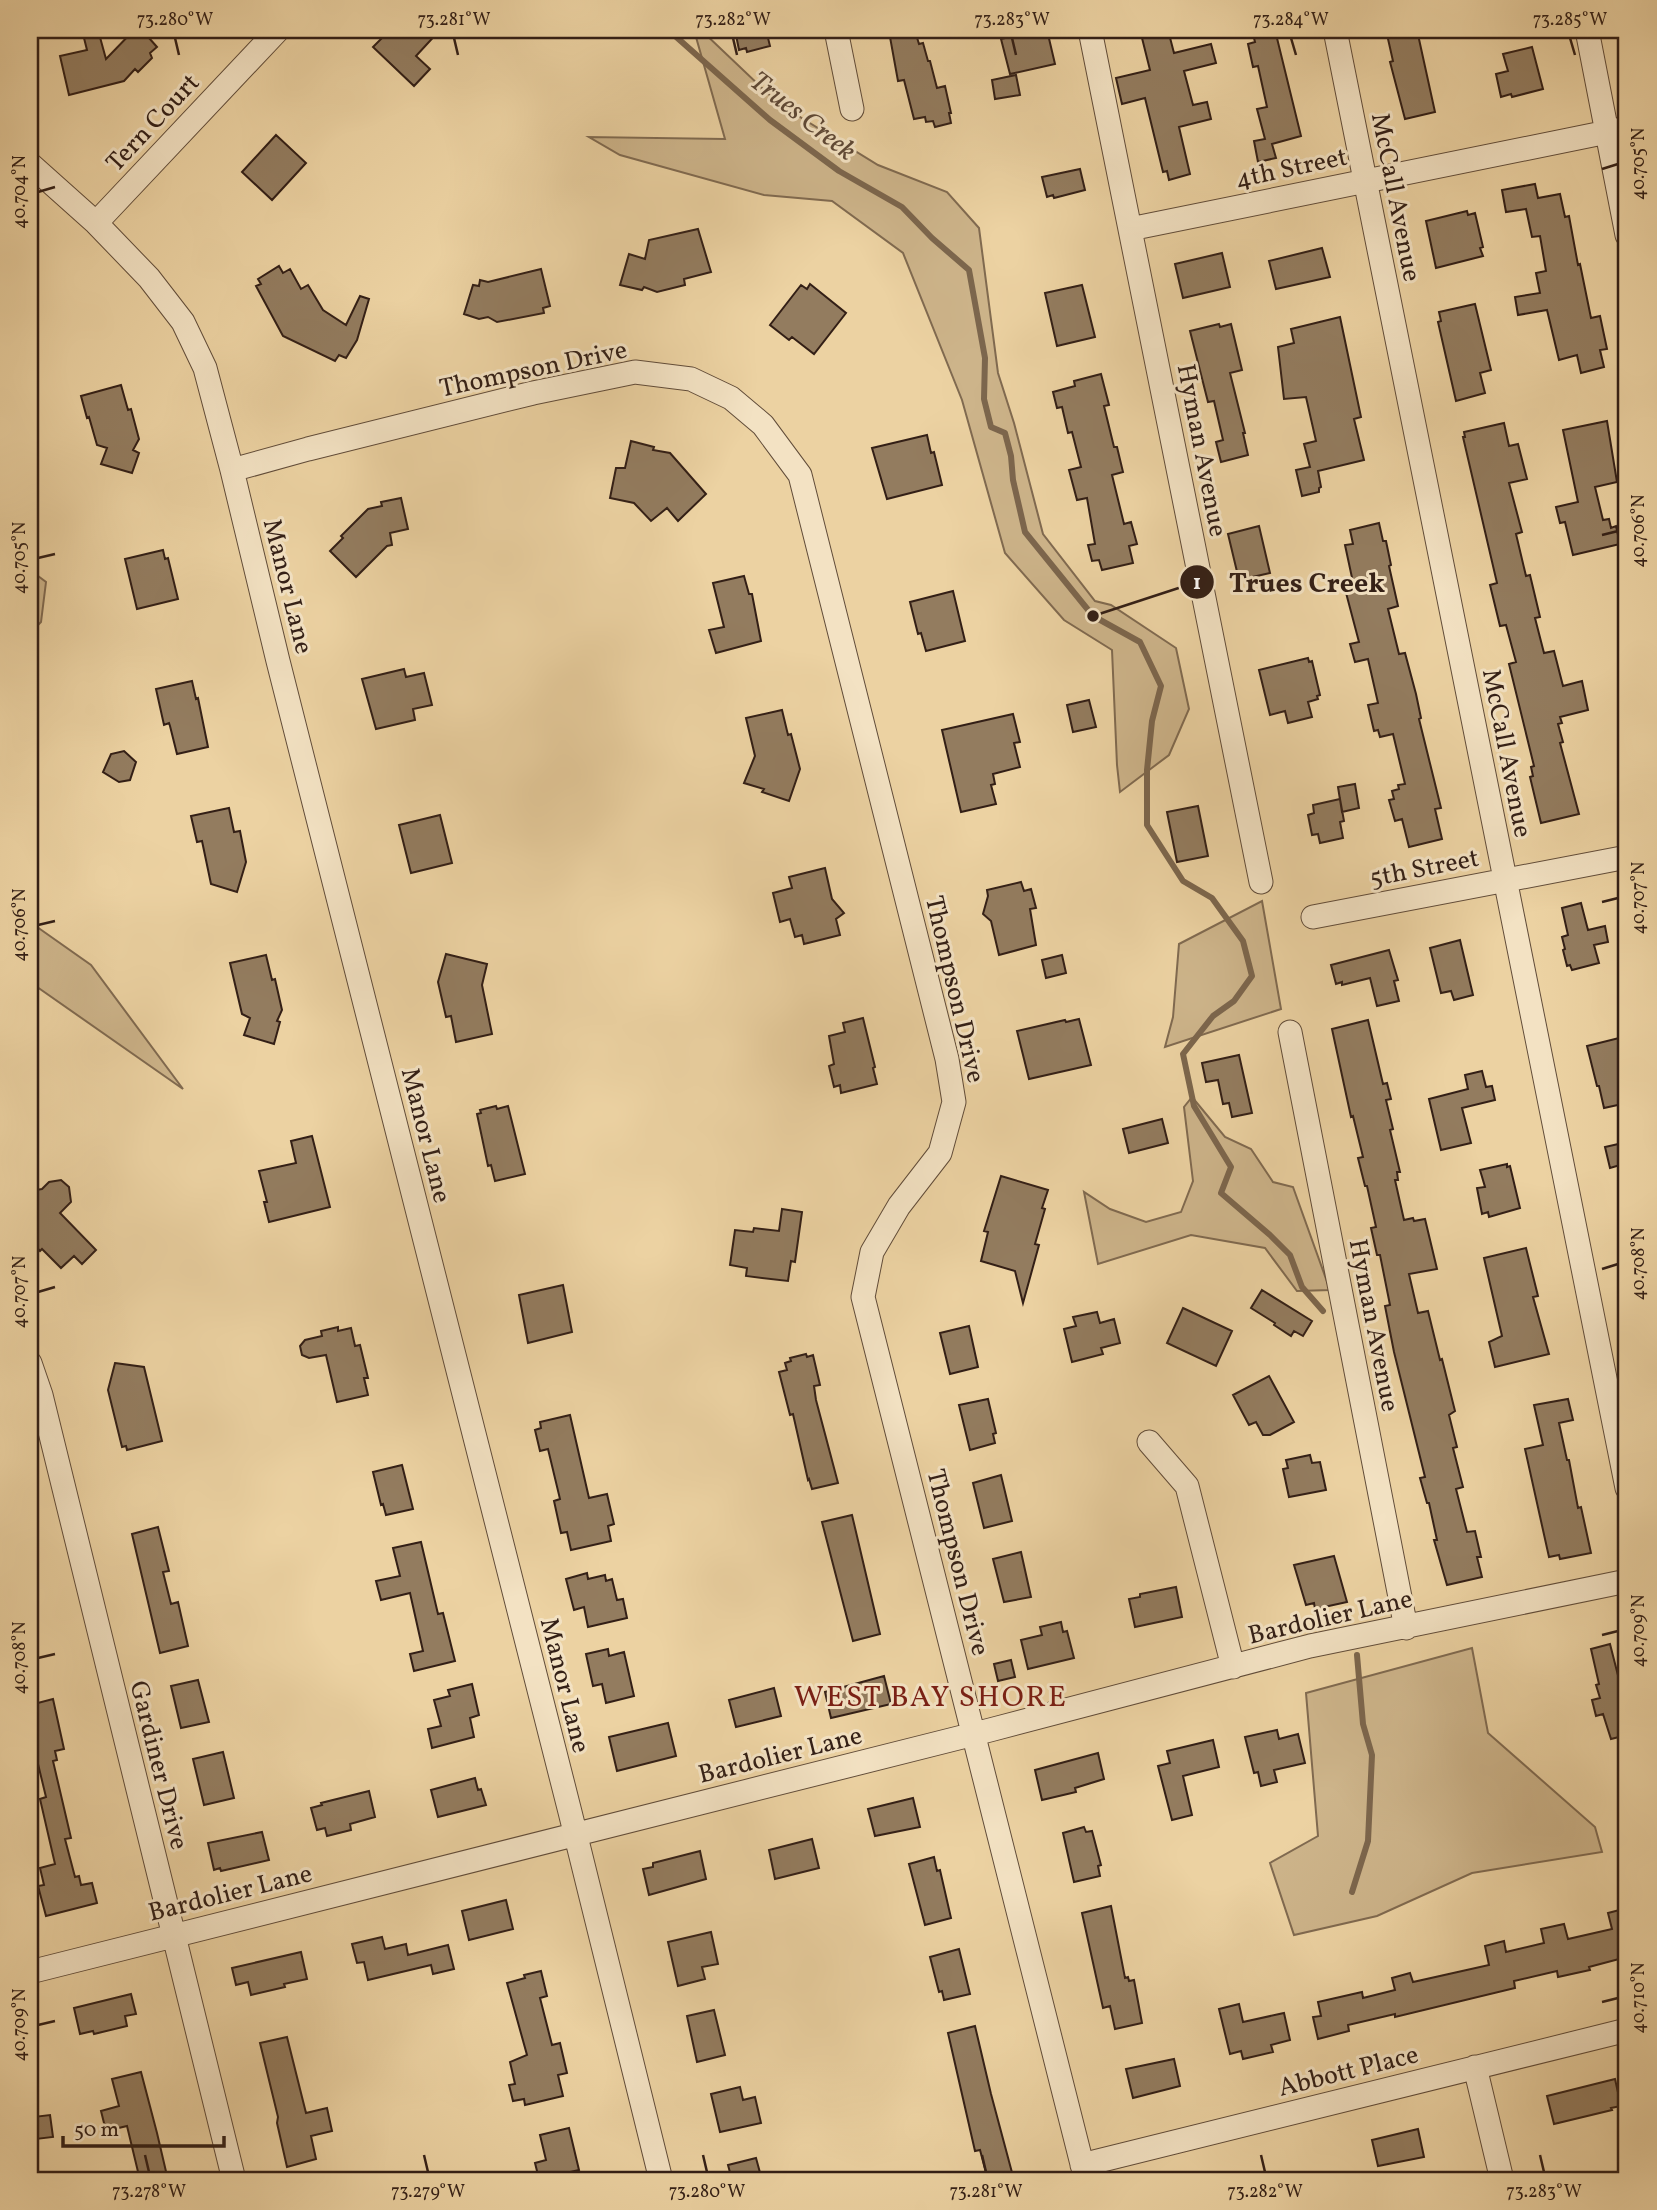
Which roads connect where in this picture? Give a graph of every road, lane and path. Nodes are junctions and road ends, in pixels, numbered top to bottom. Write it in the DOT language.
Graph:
graph roads {
  1 [pos="278,30"];
  2 [pos="836,30"];
  3 [pos="1090,30"];
  4 [pos="1335,30"];
  5 [pos="1587,30"];
  6 [pos="852,109"];
  7 [pos="1617,130"];
  8 [pos="30,164"];
  9 [pos="1366,181"];
  10 [pos="96,223"];
  11 [pos="1130,229"];
  12 [pos="1627,235"];
  13 [pos="232,470"];
  14 [pos="1627,857"];
  15 [pos="1504,880"];
  16 [pos="1261,882"];
  17 [pos="1313,917"];
  18 [pos="1290,1032"];
  19 [pos="30,1363"];
  20 [pos="1149,1442"];
  21 [pos="1627,1488"];
  22 [pos="1627,1581"];
  23 [pos="1406,1628"];
  24 [pos="1233,1667"];
  25 [pos="974,1734"];
  26 [pos="576,1835"];
  27 [pos="173,1936"];
  28 [pos="30,1972"];
  29 [pos="1627,2030"];
  30 [pos="1475,2067"];
  31 [pos="1084,2173"];
  32 [pos="234,2180"];
  33 [pos="661,2180"];
  34 [pos="1502,2180"];
  1 -- 10 [label="street, Tern Court"];
  2 -- 6 [label="street"];
  3 -- 11 [label="street, Hyman Avenue"];
  4 -- 9 [label="street, McCall Avenue"];
  5 -- 7 [label="street"];
  7 -- 9 [label="street, 4th Street"];
  7 -- 12 [label="street"];
  8 -- 10 [label="street, Manor Lane"];
  9 -- 11 [label="street, 4th Street"];
  9 -- 15 [label="street, McCall Avenue"];
  10 -- 13 [label="street, Manor Lane"];
  11 -- 16 [label="street, Hyman Avenue"];
  13 -- 25 [label="street, Thompson Drive"];
  13 -- 26 [label="street, Manor Lane"];
  14 -- 15 [label="street, 5th Street"];
  15 -- 17 [label="street, 5th Street"];
  15 -- 21 [label="street, McCall Avenue"];
  18 -- 23 [label="street, Hyman Avenue"];
  19 -- 27 [label="street, Gardiner Drive"];
  20 -- 24 [label="street"];
  22 -- 23 [label="street, Bardolier Lane"];
  23 -- 24 [label="street, Bardolier Lane"];
  24 -- 25 [label="street, Bardolier Lane"];
  25 -- 26 [label="street, Bardolier Lane"];
  25 -- 31 [label="street, Thompson Drive"];
  26 -- 27 [label="street, Bardolier Lane"];
  26 -- 33 [label="street, Manor Lane"];
  27 -- 28 [label="street, Bardolier Lane"];
  27 -- 32 [label="street, Gardiner Drive"];
  29 -- 30 [label="street, Abbott Place"];
  30 -- 31 [label="street, Abbott Place"];
  30 -- 34 [label="street"];
}
